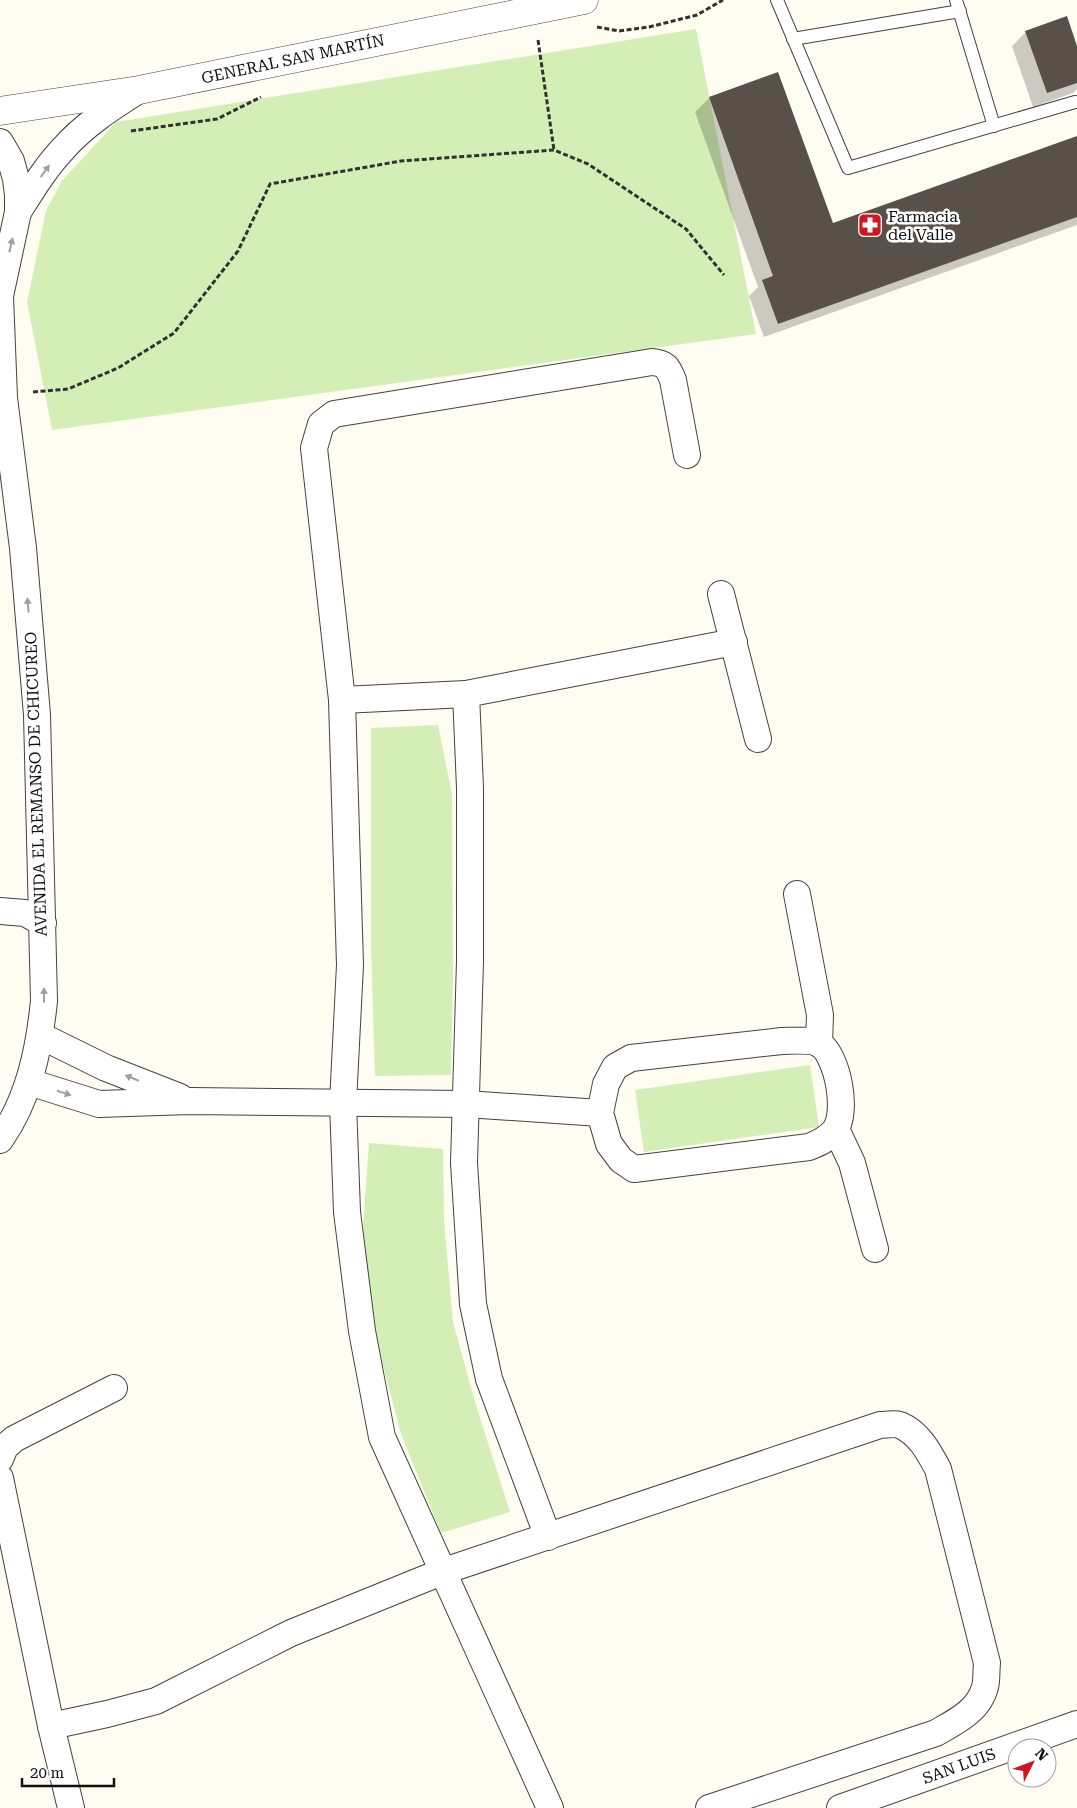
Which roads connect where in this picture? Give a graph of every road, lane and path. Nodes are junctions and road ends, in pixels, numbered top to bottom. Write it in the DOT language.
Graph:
graph roads {
  1 [pos="723,0"];
  2 [pos="777,0"];
  3 [pos="958,6"];
  4 [pos="533,10"];
  5 [pos="587,13"];
  6 [pos="793,40"];
  7 [pos="139,90"];
  8 [pos="267,95"];
  9 [pos="1075,102"];
  10 [pos="0,111"];
  11 [pos="994,126"];
  12 [pos="130,131"];
  13 [pos="0,142"];
  14 [pos="554,150"];
  15 [pos="18,212"];
  16 [pos="724,275"];
  17 [pos="0,296"];
  18 [pos="4,398"];
  19 [pos="686,455"];
  20 [pos="721,594"];
  21 [pos="734,642"];
  22 [pos="466,694"];
  23 [pos="342,700"];
  24 [pos="758,739"];
  25 [pos="797,894"];
  26 [pos="0,911"];
  27 [pos="43,923"];
  28 [pos="41,1036"];
  29 [pos="819,1044"];
  30 [pos="29,1082"];
  31 [pos="190,1101"];
  32 [pos="343,1103"];
  33 [pos="466,1104"];
  34 [pos="600,1113"];
  35 [pos="836,1129"];
  36 [pos="0,1140"];
  37 [pos="875,1249"];
  38 [pos="114,1388"];
  39 [pos="0,1459"];
  40 [pos="0,1478"];
  41 [pos="548,1537"];
  42 [pos="444,1571"];
  43 [pos="1077,1724"];
  44 [pos="51,1726"];
  45 [pos="71,1808"];
  46 [pos="550,1808"];
  47 [pos="709,1808"];
  48 [pos="840,1808"];
  1 -- 5 [label="path"];
  2 -- 6 [label="lane"];
  3 -- 6 [label="lane"];
  3 -- 11 [label="lane"];
  4 -- 5 [label="street, GENERAL SAN MARTÍN"];
  4 -- 7 [label="street, GENERAL SAN MARTÍN"];
  4 -- 14 [label="path"];
  6 -- 11 [label="lane"];
  7 -- 10 [label="street, GENERAL SAN MARTÍN"];
  15 -- 7 [label="street, AVENIDA EL REMANSO DE CHICUREO, one-way"];
  8 -- 12 [label="path"];
  9 -- 11 [label="lane"];
  13 -- 15 [label="street, AVENIDA EL REMANSO DE CHICUREO"];
  14 -- 16 [label="path"];
  14 -- 18 [label="path"];
  17 -- 15 [label="street, AVENIDA EL REMANSO DE CHICUREO, one-way"];
  17 -- 18 [label="street, AVENIDA EL REMANSO DE CHICUREO"];
  27 -- 18 [label="street, AVENIDA EL REMANSO DE CHICUREO, one-way"];
  19 -- 23 [label="street"];
  20 -- 21 [label="street"];
  21 -- 22 [label="street"];
  21 -- 24 [label="street"];
  22 -- 23 [label="street"];
  22 -- 33 [label="street"];
  23 -- 32 [label="street"];
  25 -- 29 [label="street"];
  26 -- 27 [label="street"];
  28 -- 27 [label="street, AVENIDA EL REMANSO DE CHICUREO, one-way"];
  28 -- 30 [label="street, AVENIDA EL REMANSO DE CHICUREO"];
  31 -- 28 [label="street, one-way"];
  29 -- 34 [label="street"];
  29 -- 35 [label="street"];
  30 -- 31 [label="street, one-way"];
  30 -- 36 [label="street, AVENIDA EL REMANSO DE CHICUREO"];
  31 -- 32 [label="street"];
  32 -- 33 [label="street"];
  32 -- 42 [label="street"];
  33 -- 34 [label="street"];
  33 -- 41 [label="street"];
  34 -- 35 [label="street"];
  35 -- 37 [label="street"];
  38 -- 39 [label="street"];
  40 -- 44 [label="street"];
  41 -- 42 [label="street"];
  41 -- 47 [label="street"];
  42 -- 44 [label="street"];
  42 -- 46 [label="street"];
  43 -- 48 [label="street, SAN LUIS"];
  44 -- 45 [label="street"];
}
